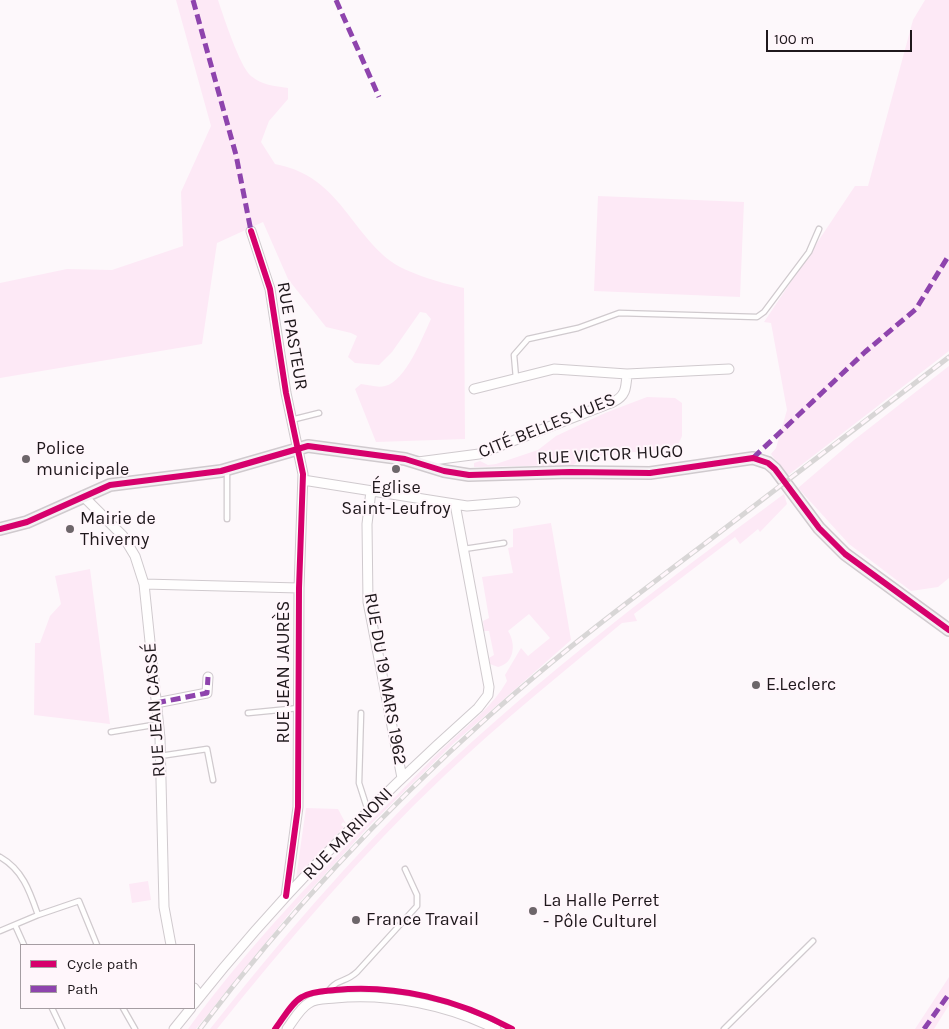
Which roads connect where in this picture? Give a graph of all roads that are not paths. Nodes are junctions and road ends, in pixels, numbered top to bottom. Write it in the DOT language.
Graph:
graph roads {
  1 [pos="818,229"];
  2 [pos="251,231"];
  3 [pos="729,369"];
  4 [pos="626,374"];
  5 [pos="516,378"];
  6 [pos="474,389"];
  7 [pos="319,413"];
  8 [pos="291,420"];
  9 [pos="298,448"];
  10 [pos="418,462"];
  11 [pos="227,470"];
  12 [pos="303,480"];
  13 [pos="370,491"];
  14 [pos="83,496"];
  15 [pos="515,502"];
  16 [pos="455,504"];
  17 [pos="227,519"];
  18 [pos="2,529"];
  19 [pos="504,543"];
  20 [pos="464,549"];
  21 [pos="144,584"];
  22 [pos="299,588"];
  23 [pos="949,630"];
  24 [pos="208,677"];
  25 [pos="156,702"];
  26 [pos="299,708"];
  27 [pos="248,713"];
  28 [pos="361,713"];
  29 [pos="159,724"];
  30 [pos="111,732"];
  31 [pos="160,756"];
  32 [pos="402,778"];
  33 [pos="213,780"];
  34 [pos="369,812"];
  35 [pos="0,858"];
  36 [pos="404,870"];
  37 [pos="284,897"];
  38 [pos="38,915"];
  39 [pos="15,925"];
  40 [pos="0,931"];
  41 [pos="814,941"];
  42 [pos="24,944"];
  43 [pos="97,944"];
  44 [pos="171,944"];
  45 [pos="195,989"];
  46 [pos="200,996"];
  47 [pos="323,999"];
  48 [pos="195,1003"];
  49 [pos="52,1009"];
  50 [pos="123,1009"];
  51 [pos="190,1009"];
  52 [pos="130,1023"];
  53 [pos="62,1029"];
  54 [pos="126,1029"];
  55 [pos="135,1029"];
  56 [pos="174,1029"];
  57 [pos="287,1029"];
  58 [pos="496,1029"];
  59 [pos="724,1029"];
  1 -- 5 [label="lane"];
  2 -- 8 [label="street, RUE PASTEUR"];
  3 -- 4 [label="street, CITÉ BELLES VUES"];
  4 -- 5 [label="street, CITÉ BELLES VUES"];
  4 -- 10 [label="street, CITÉ BELLES VUES"];
  5 -- 6 [label="street, CITÉ BELLES VUES"];
  7 -- 8 [label="lane"];
  8 -- 9 [label="street, RUE PASTEUR"];
  9 -- 10 [label="street, RUE VICTOR HUGO"];
  9 -- 11 [label="street, RUE VICTOR HUGO"];
  9 -- 12 [label="street, RUE JEAN JAURÈS"];
  10 -- 23 [label="street, RUE VICTOR HUGO"];
  11 -- 14 [label="street, RUE VICTOR HUGO"];
  11 -- 17 [label="lane"];
  12 -- 13 [label="street"];
  12 -- 22 [label="street, RUE JEAN JAURÈS"];
  13 -- 16 [label="street"];
  13 -- 32 [label="street, RUE DU 19 MARS 1962"];
  14 -- 18 [label="street, RUE VICTOR HUGO"];
  14 -- 21 [label="street, RUE JEAN CASSÉ"];
  15 -- 16 [label="street"];
  16 -- 20 [label="street"];
  19 -- 20 [label="lane"];
  20 -- 32 [label="street, RUE MARINONI"];
  21 -- 22 [label="street"];
  21 -- 25 [label="street, RUE JEAN CASSÉ"];
  22 -- 26 [label="street, RUE JEAN JAURÈS"];
  24 -- 25 [label="street"];
  25 -- 29 [label="street, RUE JEAN CASSÉ"];
  26 -- 27 [label="lane"];
  26 -- 37 [label="street, RUE JEAN JAURÈS"];
  28 -- 34 [label="lane"];
  29 -- 30 [label="lane"];
  29 -- 31 [label="street, RUE JEAN CASSÉ"];
  31 -- 33 [label="lane"];
  31 -- 44 [label="street, RUE JEAN CASSÉ"];
  32 -- 34 [label="street, RUE MARINONI"];
  34 -- 37 [label="street, RUE MARINONI"];
  35 -- 38 [label="lane"];
  36 -- 47 [label="lane"];
  37 -- 46 [label="street, RUE MARINONI"];
  38 -- 39 [label="lane"];
  38 -- 43 [label="lane"];
  39 -- 40 [label="lane"];
  39 -- 42 [label="lane"];
  41 -- 59 [label="lane"];
  45 -- 46 [label="street"];
  46 -- 48 [label="street, RUE MARINONI"];
  47 -- 57 [label="street"];
  47 -- 58 [label="street"];
  49 -- 53 [label="lane"];
  50 -- 52 [label="lane"];
  51 -- 56 [label="street"];
  52 -- 54 [label="lane"];
  52 -- 55 [label="lane"];
}
